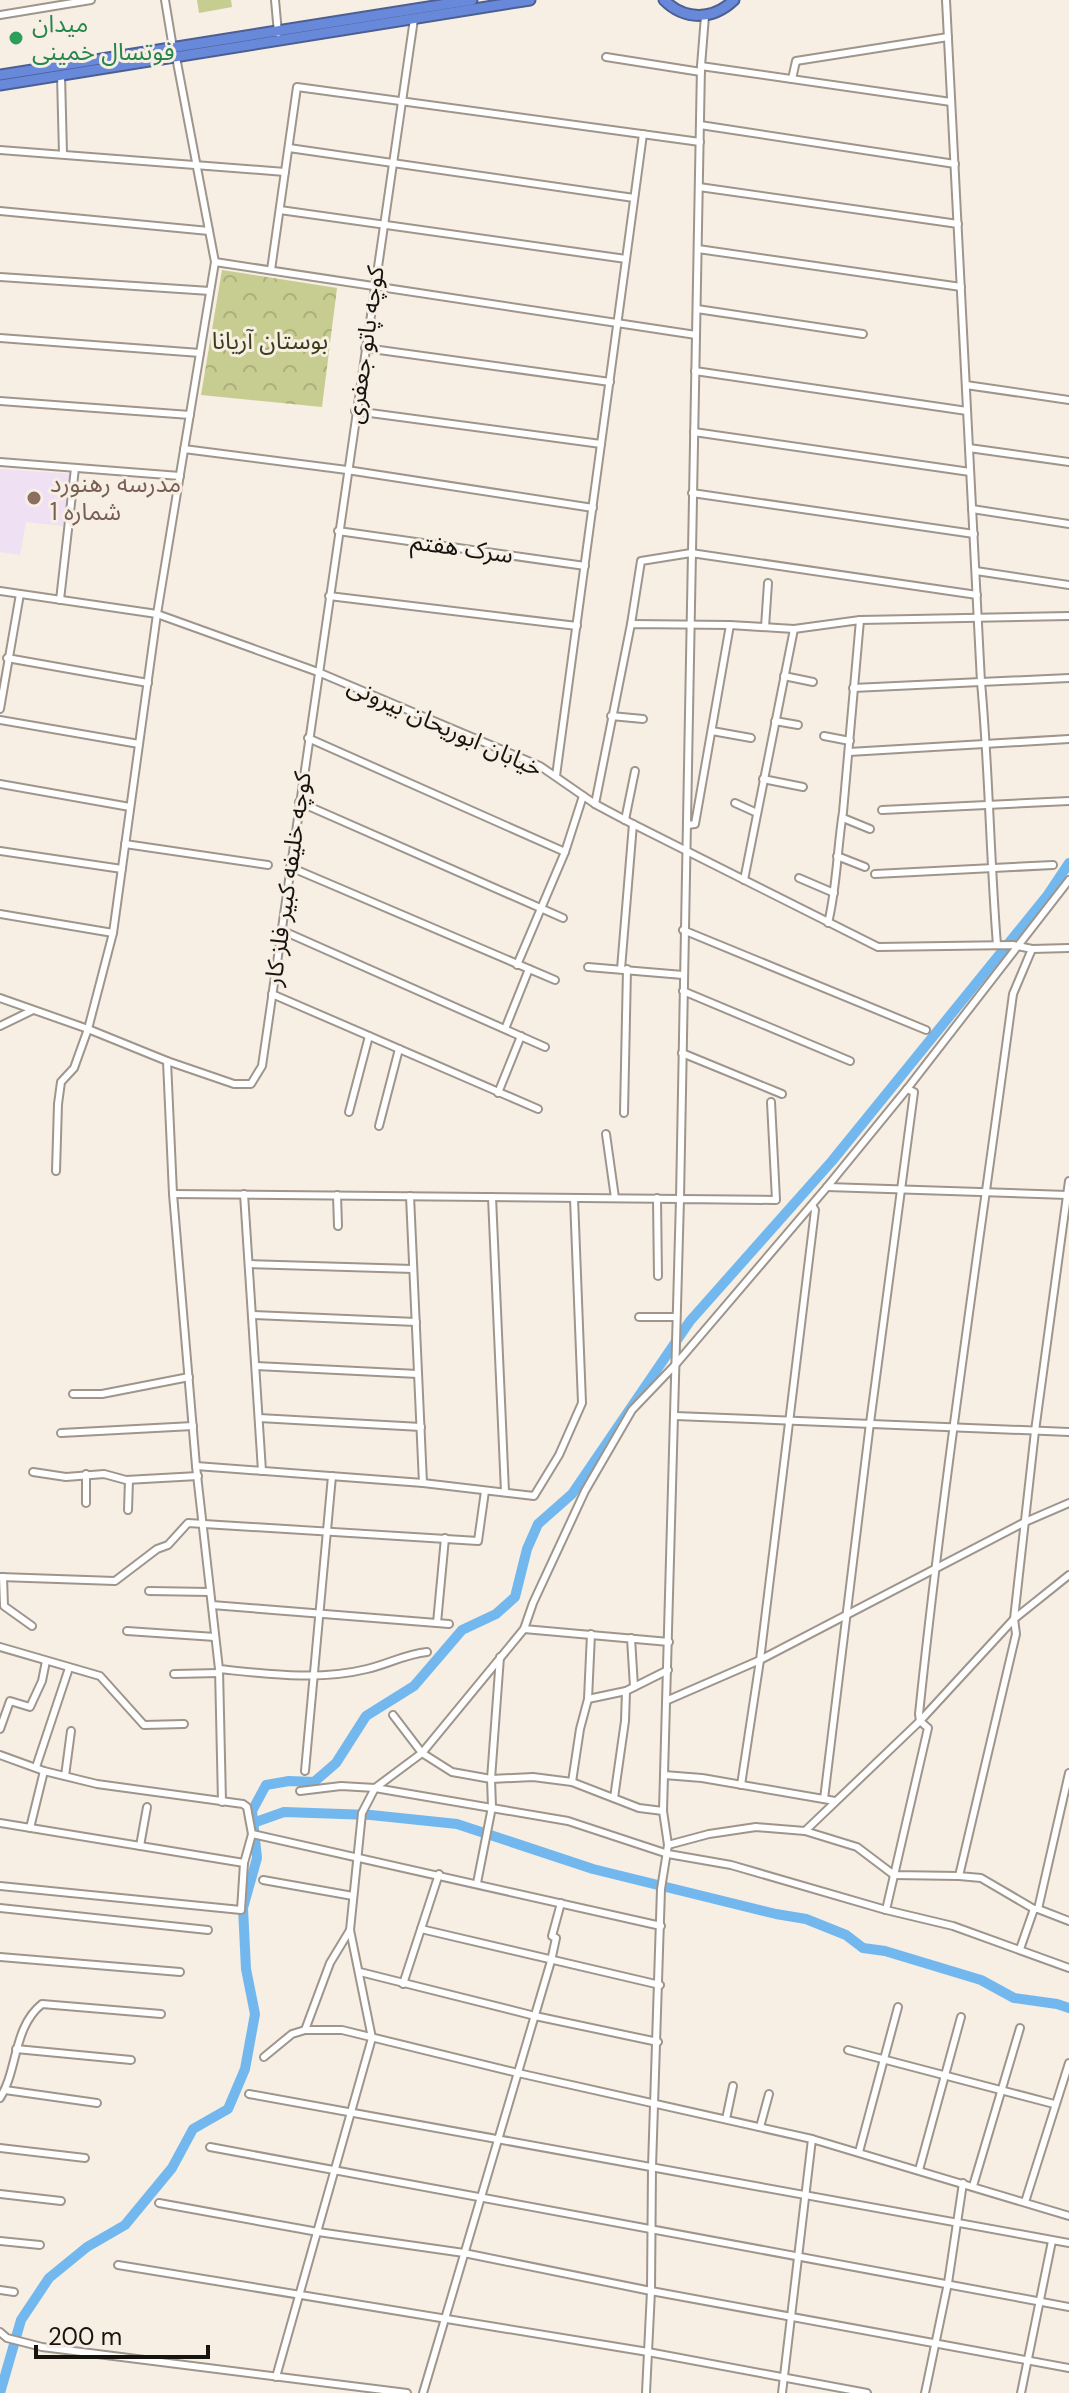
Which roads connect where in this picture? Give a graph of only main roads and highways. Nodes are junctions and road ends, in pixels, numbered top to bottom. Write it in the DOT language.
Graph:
graph roads {
  1 [pos="472,0"];
  2 [pos="530,0"];
  3 [pos="734,0"];
  4 [pos="664,1"];
  5 [pos="279,36"];
  6 [pos="174,52"];
  7 [pos="0,75"];
  8 [pos="0,85"];
  1 -- 5 [label="highway"];
  2 -- 5 [label="highway"];
  3 -- 4 [label="highway"];
  5 -- 6 [label="highway"];
  6 -- 7 [label="highway"];
  6 -- 8 [label="highway"];
}
